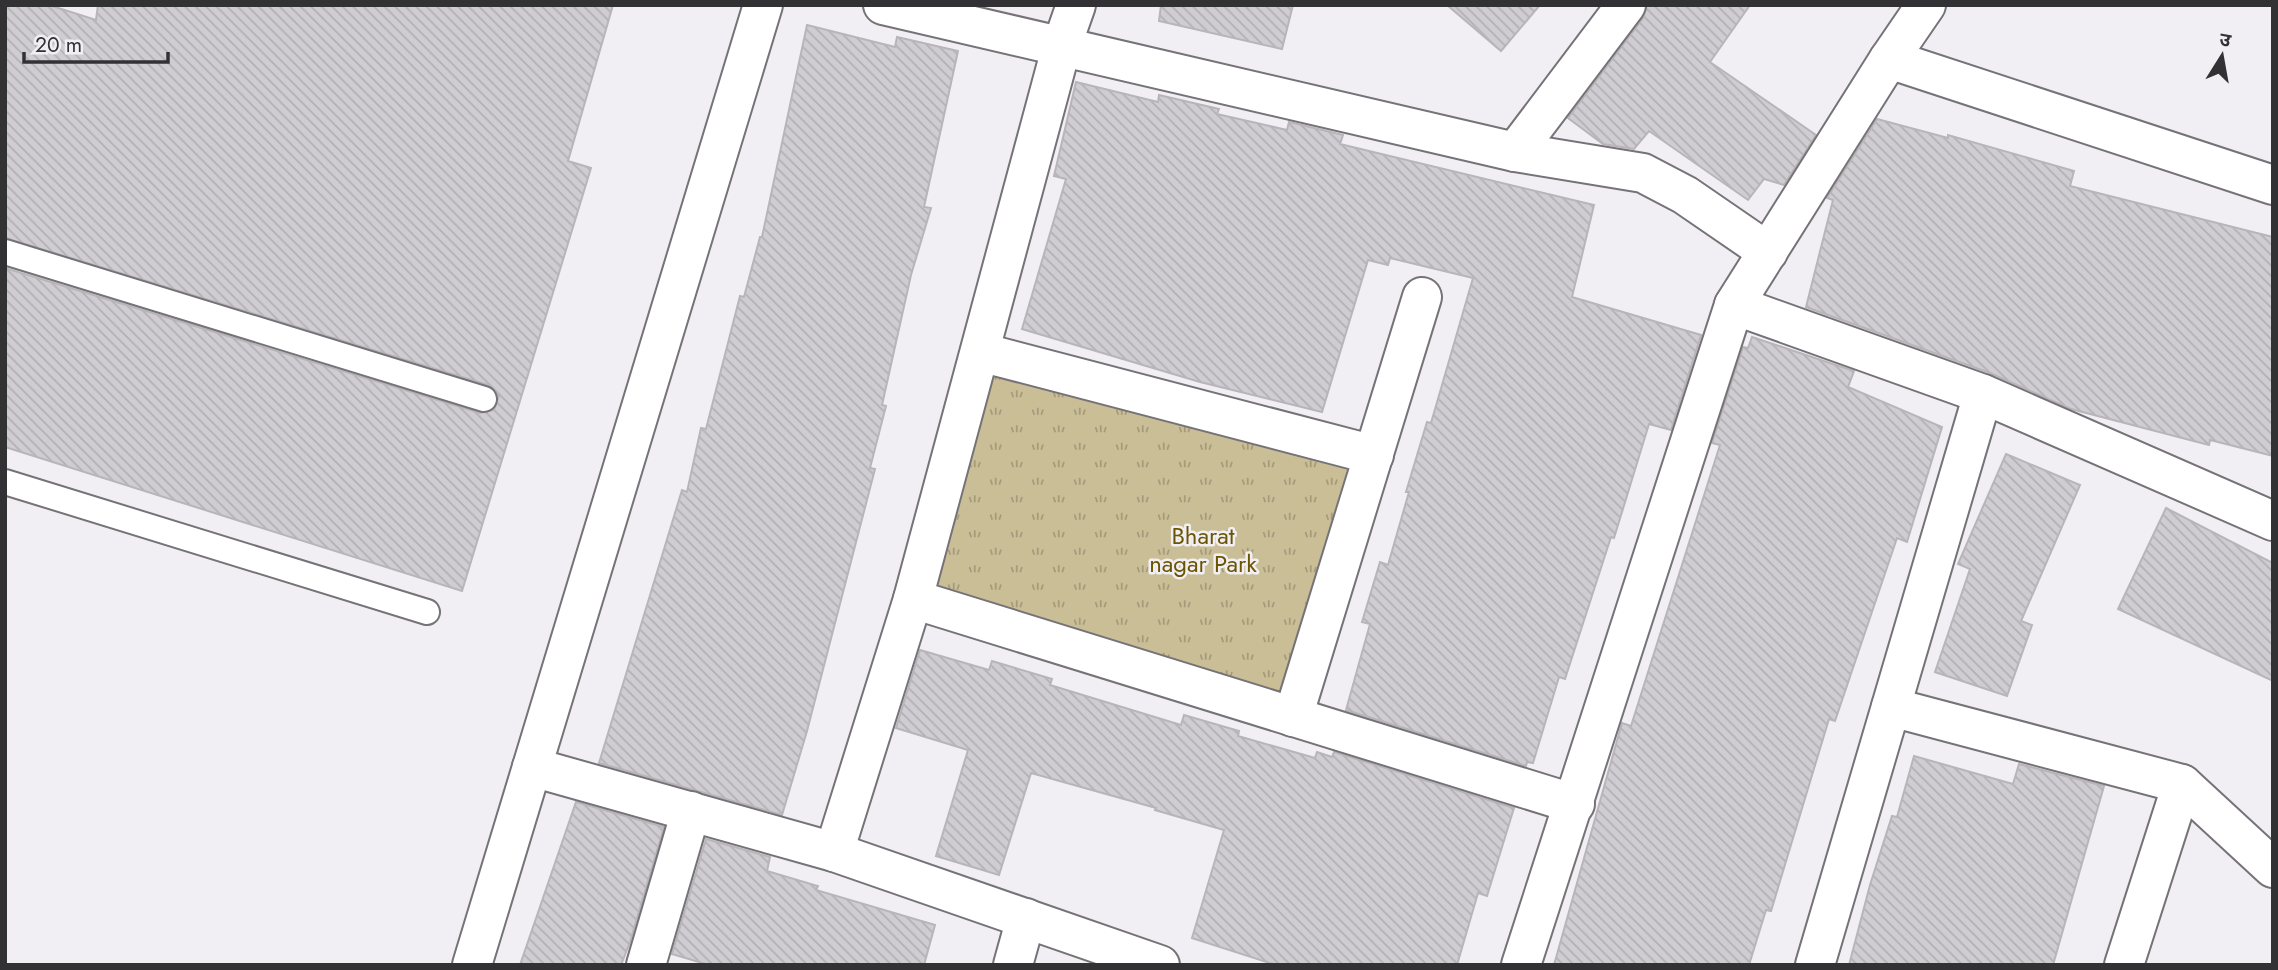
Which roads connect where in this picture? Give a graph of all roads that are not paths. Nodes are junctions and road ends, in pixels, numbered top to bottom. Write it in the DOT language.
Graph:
graph roads {
  1 [pos="763,5"];
  2 [pos="883,5"];
  3 [pos="1076,5"];
  4 [pos="1626,5"];
  5 [pos="1926,5"];
  6 [pos="1062,45"];
  7 [pos="1889,59"];
  8 [pos="1515,152"];
  9 [pos="2273,185"];
  10 [pos="5,252"];
  11 [pos="1768,252"];
  12 [pos="1422,297"];
  13 [pos="1734,305"];
  14 [pos="979,352"];
  15 [pos="1983,394"];
  16 [pos="484,399"];
  17 [pos="1374,455"];
  18 [pos="5,482"];
  19 [pos="2273,521"];
  20 [pos="913,599"];
  21 [pos="427,612"];
  22 [pos="1891,707"];
  23 [pos="1293,717"];
  24 [pos="532,766"];
  25 [pos="2182,784"];
  26 [pos="1574,804"];
  27 [pos="691,811"];
  28 [pos="834,852"];
  29 [pos="2273,869"];
  30 [pos="1026,918"];
  31 [pos="472,965"];
  32 [pos="646,965"];
  33 [pos="1013,965"];
  34 [pos="1160,965"];
  35 [pos="1521,965"];
  36 [pos="1815,965"];
  37 [pos="2124,965"];
  1 -- 24 [label="street"];
  2 -- 6 [label="street"];
  3 -- 6 [label="street"];
  4 -- 8 [label="street"];
  5 -- 7 [label="street"];
  6 -- 8 [label="street"];
  6 -- 14 [label="street"];
  7 -- 9 [label="street"];
  7 -- 11 [label="street"];
  8 -- 11 [label="street"];
  10 -- 16 [label="lane"];
  11 -- 13 [label="street"];
  12 -- 17 [label="street"];
  13 -- 15 [label="street"];
  13 -- 26 [label="street"];
  14 -- 17 [label="street"];
  14 -- 20 [label="street"];
  15 -- 19 [label="street"];
  15 -- 22 [label="street"];
  17 -- 23 [label="street"];
  18 -- 21 [label="lane"];
  20 -- 23 [label="street"];
  20 -- 28 [label="street"];
  22 -- 25 [label="street"];
  22 -- 36 [label="street"];
  23 -- 26 [label="street"];
  24 -- 27 [label="street"];
  24 -- 31 [label="street"];
  25 -- 29 [label="street"];
  25 -- 37 [label="street"];
  26 -- 35 [label="street"];
  27 -- 28 [label="street"];
  27 -- 32 [label="street"];
  28 -- 30 [label="street"];
  30 -- 33 [label="street"];
  30 -- 34 [label="street"];
}
